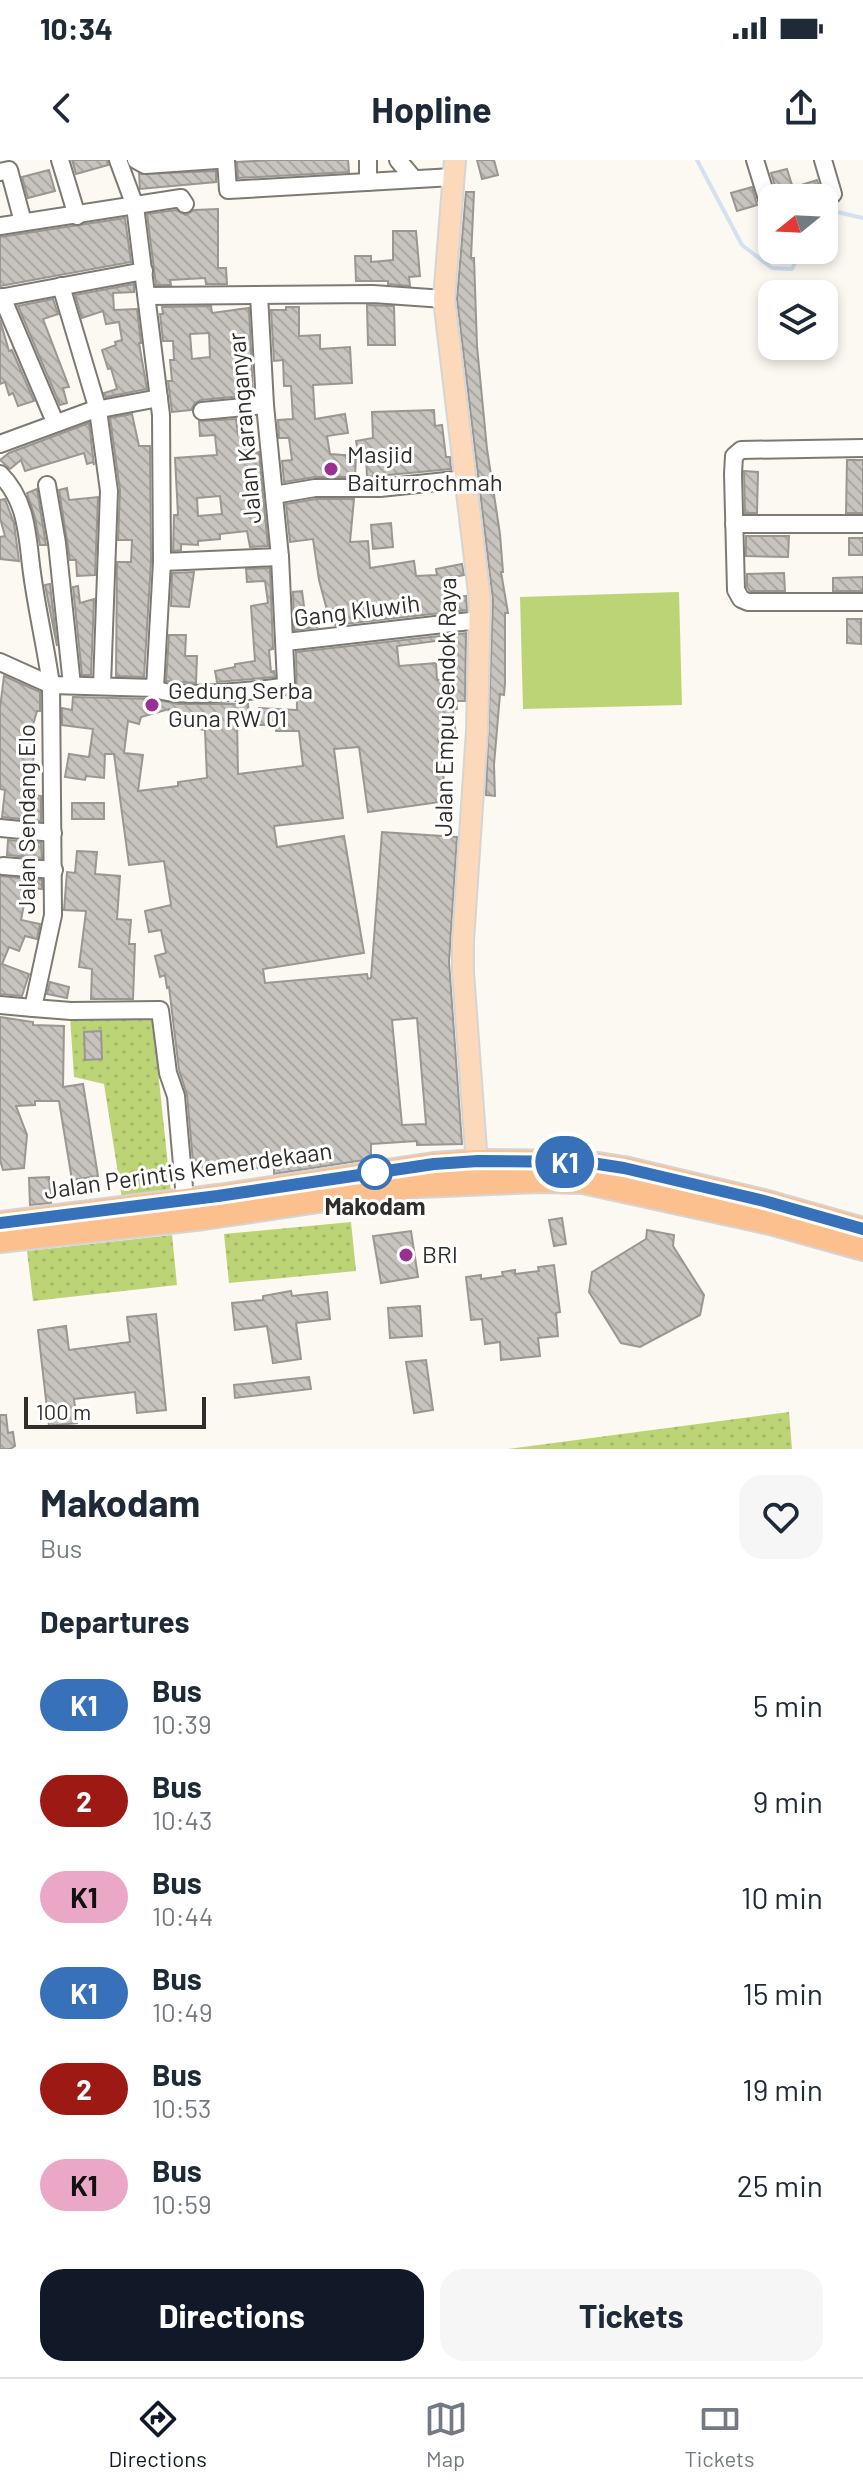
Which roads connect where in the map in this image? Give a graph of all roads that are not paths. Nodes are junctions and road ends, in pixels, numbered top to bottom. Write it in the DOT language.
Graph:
graph roads {
  1 [pos="60,160"];
  2 [pos="118,160"];
  3 [pos="136,160"];
  4 [pos="217,160"];
  5 [pos="226,160"];
  6 [pos="368,160"];
  7 [pos="398,160"];
  8 [pos="755,160"];
  9 [pos="823,160"];
  10 [pos="6,167"];
  11 [pos="454,168"];
  12 [pos="414,179"];
  13 [pos="368,182"];
  14 [pos="762,184"];
  15 [pos="830,184"];
  16 [pos="185,204"];
  17 [pos="135,206"];
  18 [pos="77,216"];
  19 [pos="23,222"];
  20 [pos="0,226"];
  21 [pos="144,271"];
  22 [pos="61,286"];
  23 [pos="259,295"];
  24 [pos="147,296"];
  25 [pos="1,298"];
  26 [pos="444,299"];
  27 [pos="159,398"];
  28 [pos="265,405"];
  29 [pos="98,410"];
  30 [pos="202,411"];
  31 [pos="55,422"];
  32 [pos="0,444"];
  33 [pos="863,448"];
  34 [pos="0,474"];
  35 [pos="465,479"];
  36 [pos="47,485"];
  37 [pos="274,495"];
  38 [pos="734,524"];
  39 [pos="863,524"];
  40 [pos="280,557"];
  41 [pos="162,562"];
  42 [pos="863,602"];
  43 [pos="479,620"];
  44 [pos="286,642"];
  45 [pos="0,662"];
  46 [pos="51,685"];
  47 [pos="72,685"];
  48 [pos="102,685"];
  49 [pos="155,688"];
  50 [pos="0,828"];
  51 [pos="53,833"];
  52 [pos="3,866"];
  53 [pos="54,870"];
  54 [pos="0,1005"];
  55 [pos="33,1008"];
  56 [pos="478,1171"];
  57 [pos="185,1199"];
  58 [pos="863,1229"];
  59 [pos="0,1230"];
  60 [pos="863,1249"];
  1 -- 18 [label="street"];
  2 -- 17 [label="street"];
  3 -- 4 [label="street"];
  5 -- 13 [label="street"];
  6 -- 13 [label="street"];
  7 -- 12 [label="street"];
  8 -- 14 [label="street"];
  9 -- 15 [label="street"];
  10 -- 19 [label="street"];
  11 -- 12 [label="street"];
  11 -- 26 [label="main road, Jalan Empu Sendok Raya"];
  12 -- 13 [label="street"];
  16 -- 17 [label="street"];
  17 -- 18 [label="street"];
  17 -- 21 [label="street"];
  18 -- 19 [label="street"];
  19 -- 20 [label="street"];
  21 -- 22 [label="street"];
  21 -- 24 [label="street"];
  22 -- 25 [label="street"];
  22 -- 29 [label="street"];
  23 -- 24 [label="street, Jalan Karanganyar"];
  23 -- 26 [label="street, Jalan Karanganyar"];
  23 -- 28 [label="street, Jalan Karanganyar"];
  24 -- 27 [label="street"];
  25 -- 31 [label="street"];
  26 -- 35 [label="main road, Jalan Empu Sendok Raya"];
  27 -- 29 [label="street"];
  27 -- 41 [label="street"];
  28 -- 30 [label="street"];
  28 -- 37 [label="street, Jalan Karanganyar"];
  29 -- 31 [label="street"];
  29 -- 48 [label="street"];
  31 -- 32 [label="street"];
  33 -- 38 [label="street"];
  34 -- 46 [label="street"];
  35 -- 37 [label="street"];
  35 -- 43 [label="main road, Jalan Empu Sendok Raya"];
  36 -- 47 [label="street"];
  37 -- 40 [label="street, Jalan Karanganyar"];
  38 -- 39 [label="street"];
  38 -- 42 [label="street"];
  40 -- 41 [label="street, Jalan Karanganyar"];
  40 -- 44 [label="street, Jalan Karanganyar"];
  41 -- 49 [label="street"];
  43 -- 44 [label="street, Gang Kluwih"];
  43 -- 56 [label="main road, Jalan Empu Sendok Raya"];
  44 -- 49 [label="street, Gang Kluwih"];
  45 -- 46 [label="street"];
  46 -- 47 [label="street"];
  46 -- 51 [label="street, Jalan Sendang Elo"];
  47 -- 48 [label="street"];
  48 -- 49 [label="street"];
  50 -- 51 [label="street"];
  51 -- 53 [label="street, Jalan Sendang Elo"];
  52 -- 53 [label="street"];
  53 -- 55 [label="street, Jalan Sendang Elo"];
  54 -- 55 [label="street"];
  55 -- 57 [label="street"];
  56 -- 57 [label="highway, Jalan Perintis Kemerdekaan"];
  56 -- 58 [label="highway, Jalan Perintis Kemerdekaan"];
  56 -- 59 [label="highway, Jalan Perintis Kemerdekaan"];
  56 -- 60 [label="highway, Jalan Perintis Kemerdekaan"];
  57 -- 59 [label="highway, Jalan Perintis Kemerdekaan"];
}
